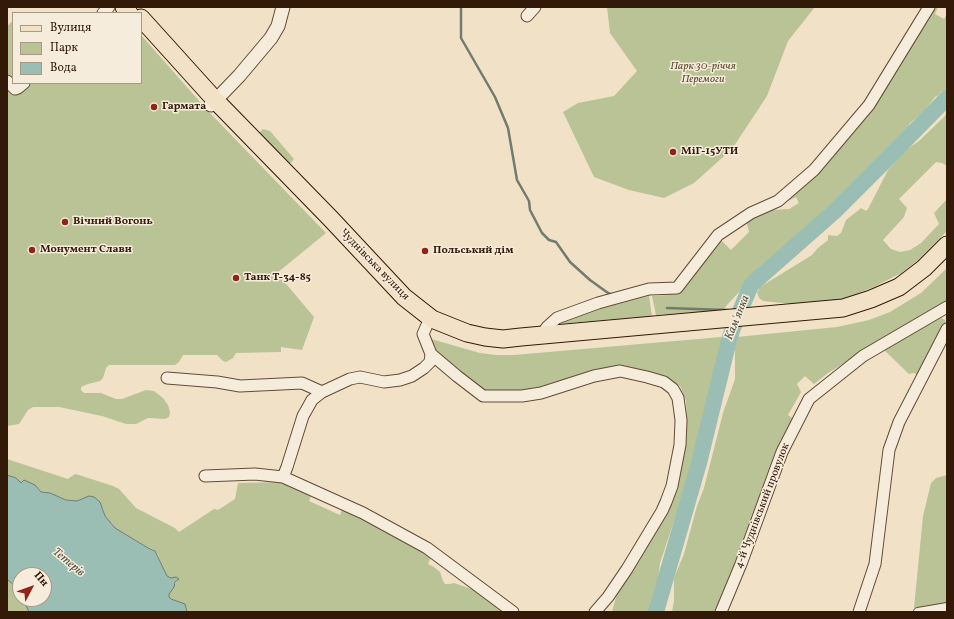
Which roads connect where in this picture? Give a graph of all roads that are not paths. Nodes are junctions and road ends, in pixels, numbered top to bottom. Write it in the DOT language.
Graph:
graph roads {
  1 [pos="283,7"];
  2 [pos="535,7"];
  3 [pos="929,7"];
  4 [pos="528,16"];
  5 [pos="142,19"];
  6 [pos="142,28"];
  7 [pos="7,80"];
  8 [pos="23,84"];
  9 [pos="213,103"];
  10 [pos="947,245"];
  11 [pos="947,255"];
  12 [pos="947,307"];
  13 [pos="794,317"];
  14 [pos="428,321"];
  15 [pos="688,326"];
  16 [pos="947,329"];
  17 [pos="541,336"];
  18 [pos="431,354"];
  19 [pos="167,378"];
  20 [pos="322,392"];
  21 [pos="205,476"];
  22 [pos="283,477"];
  23 [pos="947,607"];
  24 [pos="513,612"];
  25 [pos="595,612"];
  26 [pos="721,612"];
  27 [pos="859,612"];
  28 [pos="918,612"];
  1 -- 9 [label="street"];
  2 -- 4 [label="street"];
  3 -- 17 [label="street"];
  5 -- 9 [label="main road, Чуднівська вулиця"];
  6 -- 9 [label="main road, Чуднівська вулиця"];
  7 -- 8 [label="street"];
  9 -- 14 [label="main road, Чуднівська вулиця"];
  10 -- 13 [label="main road"];
  11 -- 13 [label="main road"];
  12 -- 26 [label="street, 4-й Чуднівський провулок"];
  13 -- 15 [label="main road"];
  14 -- 15 [label="main road, Чуднівська вулиця"];
  14 -- 17 [label="main road, Чуднівська вулиця"];
  14 -- 18 [label="street"];
  15 -- 17 [label="main road, Чуднівська вулиця"];
  16 -- 27 [label="street"];
  18 -- 20 [label="street"];
  18 -- 25 [label="street"];
  19 -- 20 [label="street"];
  20 -- 22 [label="street"];
  21 -- 22 [label="street"];
  22 -- 24 [label="street"];
  23 -- 28 [label="street"];
}
